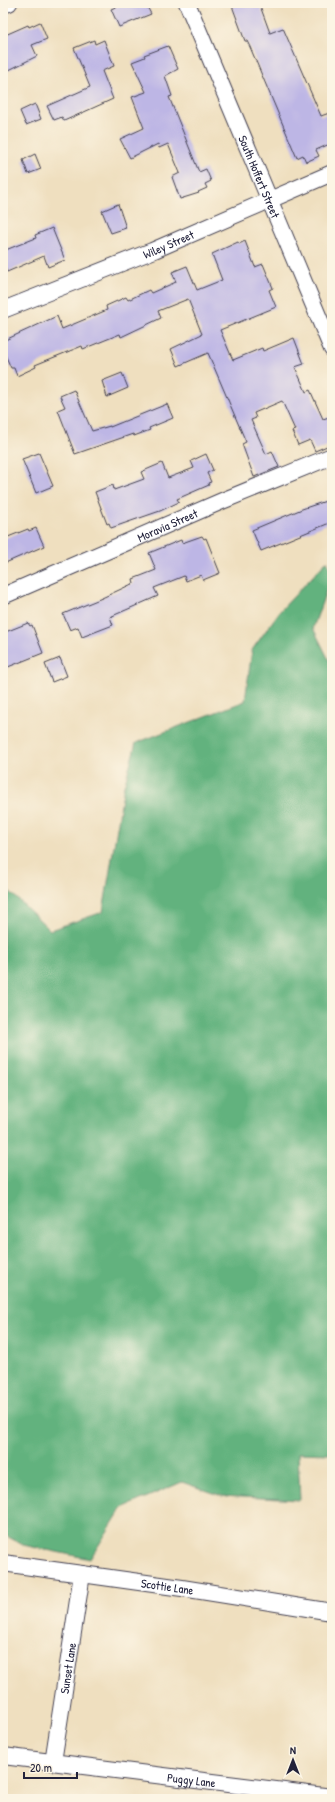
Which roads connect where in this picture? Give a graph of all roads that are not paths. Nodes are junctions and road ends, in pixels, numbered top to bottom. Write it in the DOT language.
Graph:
graph roads {
  1 [pos="9,3"];
  2 [pos="187,3"];
  3 [pos="3,6"];
  4 [pos="332,174"];
  5 [pos="270,200"];
  6 [pos="3,310"];
  7 [pos="332,349"];
  8 [pos="332,456"];
  9 [pos="3,596"];
  10 [pos="3,1562"];
  11 [pos="82,1574"];
  12 [pos="332,1612"];
  13 [pos="3,1756"];
  14 [pos="53,1762"];
  15 [pos="332,1797"];
  1 -- 3 [label="street"];
  2 -- 5 [label="street, South Hoffert Street"];
  4 -- 5 [label="street, Wiley Street"];
  5 -- 6 [label="street, Wiley Street"];
  5 -- 7 [label="street, South Hoffert Street"];
  8 -- 9 [label="street, Moravia Street"];
  10 -- 11 [label="street, Scottie Lane"];
  11 -- 12 [label="street, Scottie Lane"];
  11 -- 14 [label="street, Sunset Lane"];
  13 -- 14 [label="street, Puggy Lane"];
  14 -- 15 [label="street, Puggy Lane"];
}
